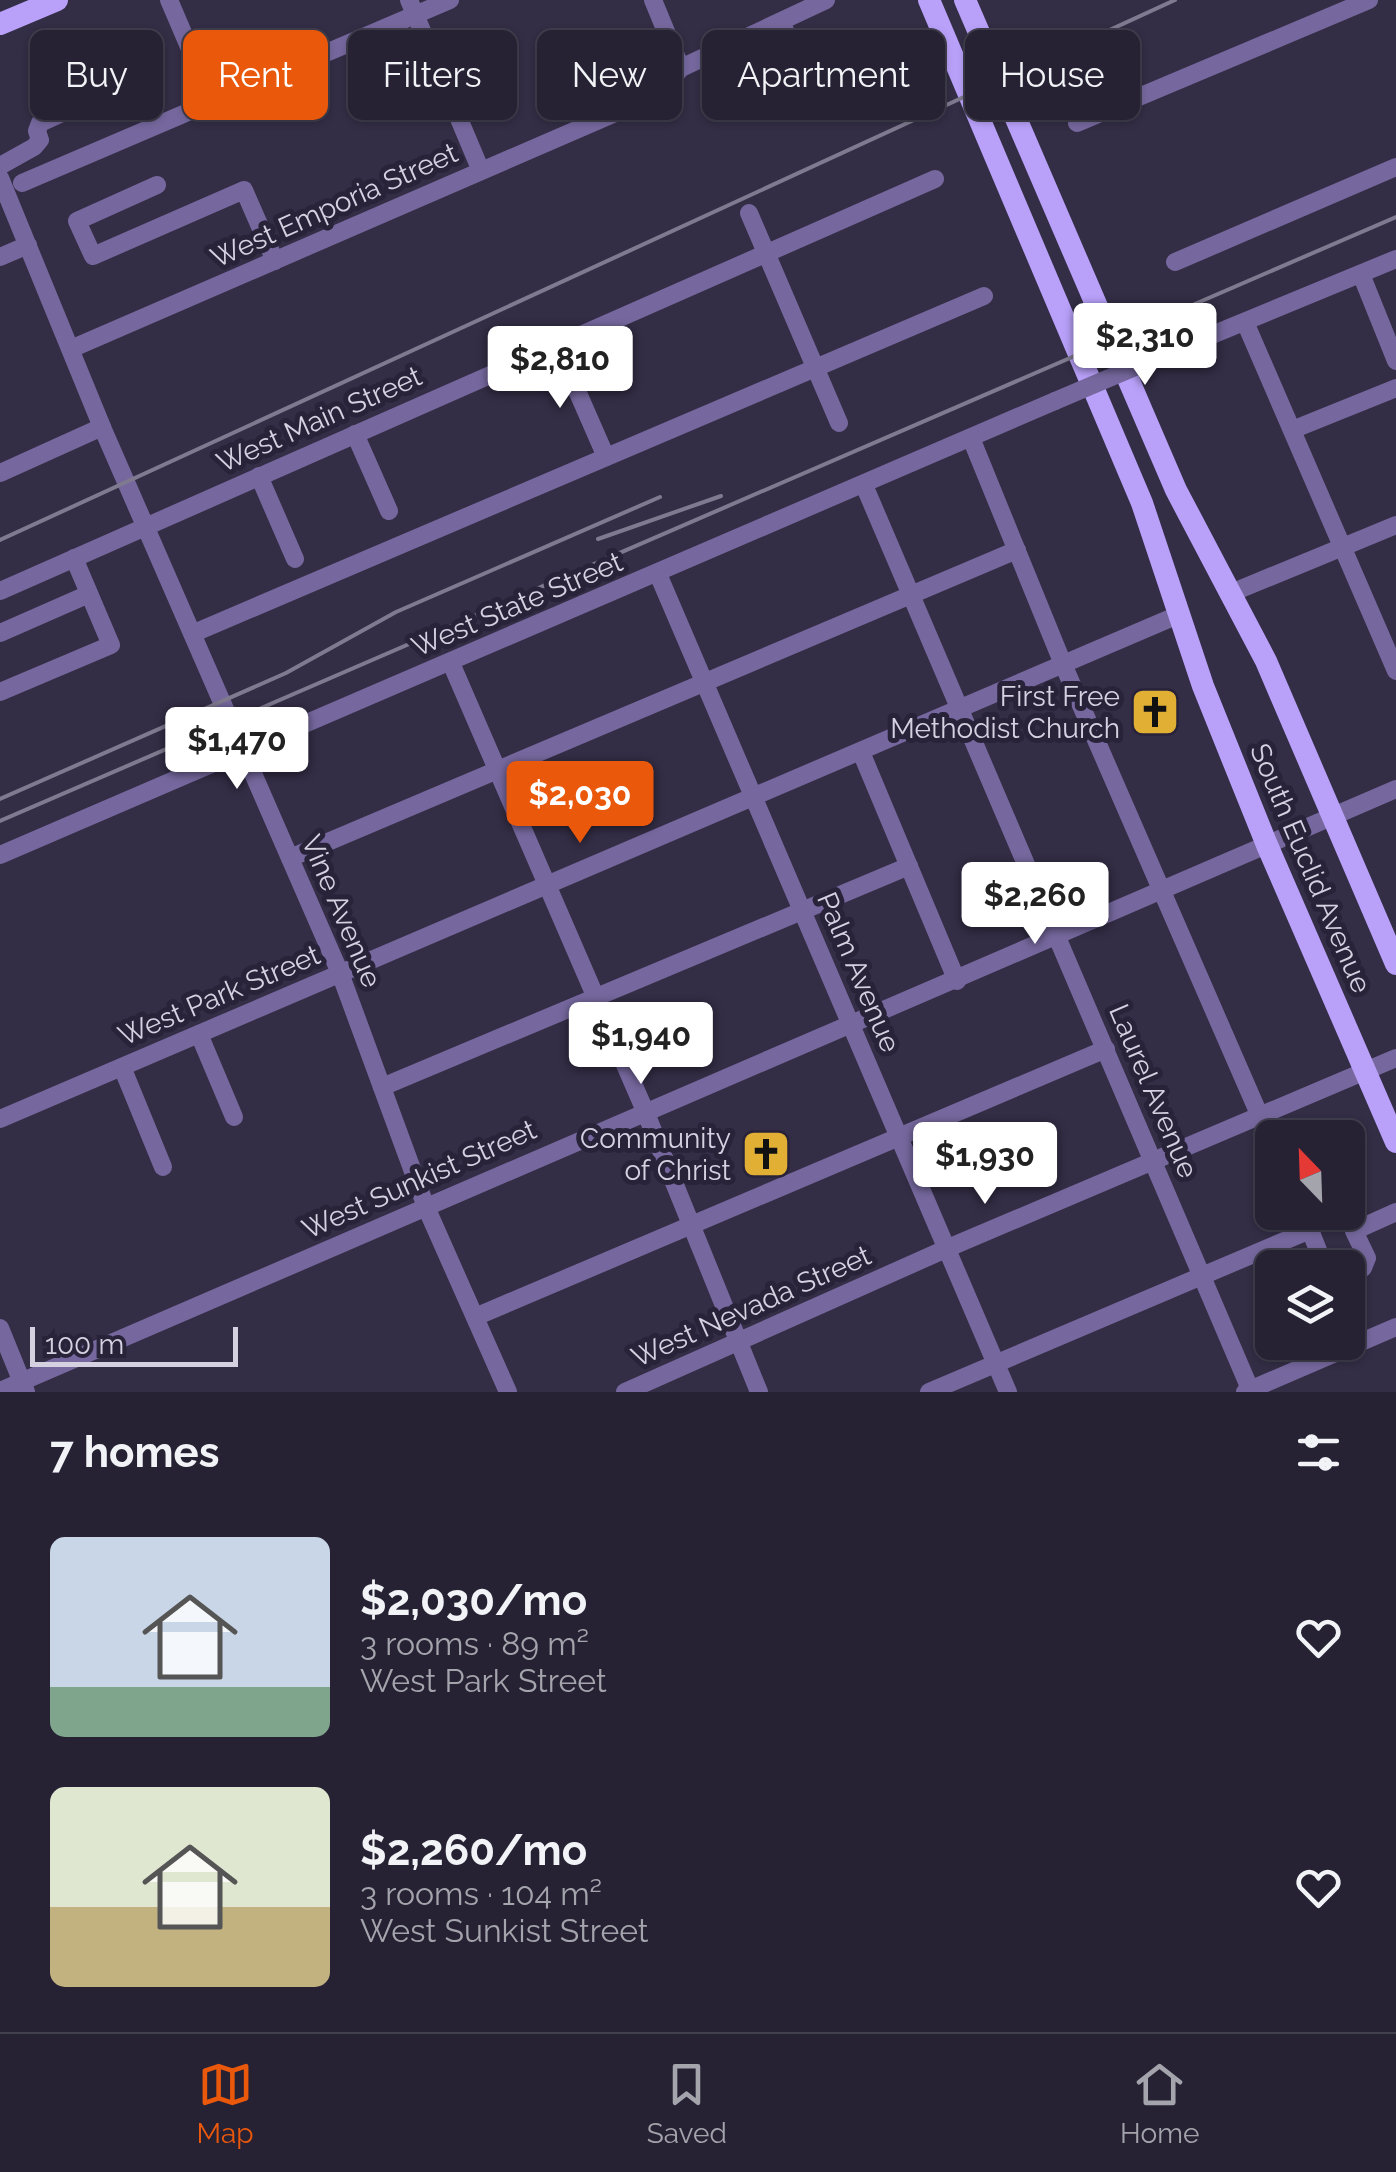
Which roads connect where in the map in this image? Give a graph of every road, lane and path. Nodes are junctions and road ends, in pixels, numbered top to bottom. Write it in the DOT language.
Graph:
graph roads {
  1 [pos="56,0"];
  2 [pos="168,0"];
  3 [pos="450,0"];
  4 [pos="653,0"];
  5 [pos="826,0"];
  6 [pos="929,0"];
  7 [pos="966,0"];
  8 [pos="1369,0"];
  9 [pos="23,6"];
  10 [pos="412,8"];
  11 [pos="787,13"];
  12 [pos="0,24"];
  13 [pos="665,30"];
  14 [pos="183,34"];
  15 [pos="328,48"];
  16 [pos="682,67"];
  17 [pos="183,116"];
  18 [pos="47,120"];
  19 [pos="599,120"];
  20 [pos="1077,123"];
  21 [pos="0,166"];
  22 [pos="1396,167"];
  23 [pos="482,171"];
  24 [pos="0,178"];
  25 [pos="935,179"];
  26 [pos="22,183"];
  27 [pos="156,185"];
  28 [pos="750,213"];
  29 [pos="28,245"];
  30 [pos="766,253"];
  31 [pos="0,257"];
  32 [pos="1396,259"];
  33 [pos="275,261"];
  34 [pos="1175,262"];
  35 [pos="1360,274"];
  36 [pos="984,296"];
  37 [pos="1245,322"];
  38 [pos="557,345"];
  39 [pos="73,348"];
  40 [pos="1396,361"];
  41 [pos="816,368"];
  42 [pos="1396,388"];
  43 [pos="839,423"];
  44 [pos="102,426"];
  45 [pos="1292,430"];
  46 [pos="354,434"];
  47 [pos="971,438"];
  48 [pos="606,457"];
  49 [pos="1,469"];
  50 [pos="259,476"];
  51 [pos="864,485"];
  52 [pos="389,511"];
  53 [pos="1396,525"];
  54 [pos="146,526"];
  55 [pos="1343,547"];
  56 [pos="1016,550"];
  57 [pos="74,558"];
  58 [pos="294,559"];
  59 [pos="658,574"];
  60 [pos="0,591"];
  61 [pos="1231,593"];
  62 [pos="89,594"];
  63 [pos="912,596"];
  64 [pos="1178,615"];
  65 [pos="0,632"];
  66 [pos="194,634"];
  67 [pos="451,663"];
  68 [pos="1062,664"];
  69 [pos="1396,671"];
  70 [pos="704,681"];
  71 [pos="0,692"];
  72 [pos="961,710"];
  73 [pos="244,749"];
  74 [pos="860,752"];
  75 [pos="496,769"];
  76 [pos="1396,789"];
  77 [pos="754,796"];
  78 [pos="1333,816"];
  79 [pos="1267,845"];
  80 [pos="0,854"];
  81 [pos="290,858"];
  82 [pos="909,866"];
  83 [pos="546,886"];
  84 [pos="1161,892"];
  85 [pos="803,911"];
  86 [pos="1057,938"];
  87 [pos="1395,961"];
  88 [pos="340,974"];
  89 [pos="956,981"];
  90 [pos="595,998"];
  91 [pos="852,1026"];
  92 [pos="199,1034"];
  93 [pos="1106,1049"];
  94 [pos="1396,1058"];
  95 [pos="122,1067"];
  96 [pos="1366,1071"];
  97 [pos="382,1087"];
  98 [pos="645,1111"];
  99 [pos="1260,1117"];
  100 [pos="234,1118"];
  101 [pos="0,1119"];
  102 [pos="1261,1120"];
  103 [pos="900,1137"];
  104 [pos="1396,1142"];
  105 [pos="1155,1162"];
  106 [pos="163,1167"];
  107 [pos="426,1206"];
  108 [pos="1396,1212"];
  109 [pos="691,1225"];
  110 [pos="1289,1230"];
  111 [pos="948,1248"];
  112 [pos="1362,1250"];
  113 [pos="1202,1275"];
  114 [pos="475,1316"];
  115 [pos="1396,1327"];
  116 [pos="0,1328"];
  117 [pos="1365,1340"];
  118 [pos="740,1344"];
  119 [pos="1319,1360"];
  120 [pos="996,1364"];
  121 [pos="24,1387"];
  122 [pos="0,1391"];
  123 [pos="1248,1391"];
  124 [pos="508,1392"];
  125 [pos="626,1392"];
  126 [pos="760,1392"];
  127 [pos="929,1392"];
  128 [pos="1008,1392"];
  1 -- 9 [label="main road"];
  2 -- 14 [label="street"];
  3 -- 10 [label="street"];
  4 -- 13 [label="street"];
  5 -- 11 [label="street, West Emporia Street"];
  6 -- 64 [label="main road, South Euclid Avenue"];
  7 -- 61 [label="main road, South Euclid Avenue"];
  8 -- 20 [label="street"];
  9 -- 12 [label="main road"];
  10 -- 15 [label="street"];
  10 -- 23 [label="street"];
  11 -- 16 [label="street, West Emporia Street"];
  17 -- 26 [label="street"];
  18 -- 21 [label="street"];
  19 -- 23 [label="street, West Emporia Street"];
  22 -- 34 [label="street"];
  23 -- 33 [label="street, West Emporia Street"];
  24 -- 29 [label="street, Vine Avenue"];
  25 -- 30 [label="street, West Main Street"];
  27 -- 33 [label="street"];
  28 -- 30 [label="street"];
  29 -- 31 [label="street"];
  29 -- 39 [label="street, Vine Avenue"];
  30 -- 38 [label="street, West Main Street"];
  30 -- 41 [label="street"];
  32 -- 35 [label="street, West State Street"];
  33 -- 39 [label="street, West Emporia Street"];
  35 -- 37 [label="street, West State Street"];
  35 -- 40 [label="street"];
  36 -- 41 [label="street"];
  37 -- 45 [label="street"];
  37 -- 47 [label="street, West State Street, bridge"];
  38 -- 46 [label="street, West Main Street"];
  38 -- 48 [label="street"];
  39 -- 44 [label="street, Vine Avenue"];
  41 -- 43 [label="street"];
  41 -- 48 [label="street"];
  42 -- 45 [label="street"];
  44 -- 49 [label="street"];
  44 -- 54 [label="street, Vine Avenue"];
  45 -- 55 [label="street"];
  46 -- 50 [label="street, West Main Street"];
  46 -- 52 [label="street"];
  47 -- 51 [label="street, West State Street"];
  47 -- 56 [label="street"];
  48 -- 66 [label="street"];
  50 -- 54 [label="street, West Main Street"];
  50 -- 58 [label="street"];
  51 -- 59 [label="street, West State Street"];
  51 -- 63 [label="street, Laurel Avenue"];
  53 -- 55 [label="street"];
  54 -- 57 [label="street, West Main Street"];
  54 -- 66 [label="street, Vine Avenue"];
  55 -- 61 [label="street"];
  55 -- 69 [label="street"];
  56 -- 63 [label="street"];
  56 -- 68 [label="street"];
  57 -- 60 [label="street, West Main Street"];
  57 -- 62 [label="street"];
  59 -- 67 [label="street, West State Street"];
  59 -- 70 [label="street, Palm Avenue"];
  61 -- 78 [label="main road, South Euclid Avenue"];
  62 -- 65 [label="street"];
  62 -- 71 [label="street"];
  63 -- 70 [label="street"];
  63 -- 72 [label="street, Laurel Avenue"];
  64 -- 68 [label="street, West Park Street"];
  64 -- 79 [label="main road, South Euclid Avenue"];
  66 -- 73 [label="street, Vine Avenue"];
  67 -- 73 [label="street, West State Street"];
  67 -- 75 [label="street"];
  68 -- 72 [label="street, West Park Street"];
  68 -- 84 [label="street"];
  70 -- 75 [label="street"];
  70 -- 77 [label="street, Palm Avenue"];
  72 -- 74 [label="street, West Park Street"];
  72 -- 86 [label="street, Laurel Avenue"];
  73 -- 80 [label="street, West State Street"];
  73 -- 81 [label="street, Vine Avenue"];
  74 -- 77 [label="street, West Park Street"];
  74 -- 82 [label="street"];
  75 -- 81 [label="street"];
  75 -- 83 [label="street"];
  76 -- 78 [label="street, West Sunkist Street"];
  77 -- 83 [label="street, West Park Street"];
  77 -- 85 [label="street, Palm Avenue"];
  78 -- 79 [label="street, West Sunkist Street"];
  78 -- 87 [label="main road, South Euclid Avenue"];
  79 -- 84 [label="street, West Sunkist Street"];
  79 -- 96 [label="main road, South Euclid Avenue"];
  81 -- 88 [label="street, Vine Avenue"];
  82 -- 85 [label="street"];
  82 -- 89 [label="street"];
  83 -- 88 [label="street, West Park Street"];
  83 -- 90 [label="street"];
  84 -- 86 [label="street, West Sunkist Street"];
  84 -- 99 [label="street"];
  85 -- 90 [label="street"];
  85 -- 91 [label="street, Palm Avenue"];
  86 -- 89 [label="street, West Sunkist Street"];
  86 -- 93 [label="street, Laurel Avenue"];
  88 -- 92 [label="street, West Park Street"];
  88 -- 97 [label="street, Vine Avenue"];
  89 -- 91 [label="street, West Sunkist Street"];
  90 -- 97 [label="street"];
  90 -- 98 [label="street"];
  91 -- 98 [label="street, West Sunkist Street"];
  91 -- 103 [label="street, Palm Avenue"];
  92 -- 95 [label="street, West Park Street"];
  92 -- 100 [label="street"];
  93 -- 103 [label="street"];
  93 -- 105 [label="street, Laurel Avenue"];
  94 -- 96 [label="street, West Nevada Street"];
  95 -- 101 [label="street, West Park Street"];
  95 -- 106 [label="street"];
  96 -- 99 [label="street, West Nevada Street"];
  96 -- 104 [label="main road, South Euclid Avenue"];
  97 -- 107 [label="street, Vine Avenue"];
  98 -- 107 [label="street, West Sunkist Street"];
  98 -- 109 [label="street"];
  99 -- 102 [label="street"];
  99 -- 105 [label="street, West Nevada Street"];
  103 -- 109 [label="street"];
  103 -- 111 [label="street, Palm Avenue"];
  105 -- 111 [label="street, West Nevada Street"];
  105 -- 113 [label="street, Laurel Avenue"];
  107 -- 114 [label="street, Vine Avenue"];
  107 -- 121 [label="street, West Sunkist Street"];
  108 -- 112 [label="street"];
  109 -- 114 [label="street"];
  109 -- 118 [label="street"];
  110 -- 113 [label="street"];
  111 -- 118 [label="street, West Nevada Street"];
  111 -- 120 [label="street, Palm Avenue"];
  113 -- 120 [label="street"];
  113 -- 123 [label="street, Laurel Avenue"];
  114 -- 124 [label="street, Vine Avenue"];
  115 -- 117 [label="street"];
  116 -- 121 [label="street"];
  118 -- 125 [label="street, West Nevada Street"];
  118 -- 126 [label="street"];
  119 -- 123 [label="street"];
  120 -- 127 [label="street"];
  120 -- 128 [label="street, Palm Avenue"];
  121 -- 122 [label="street, West Sunkist Street"];
}
